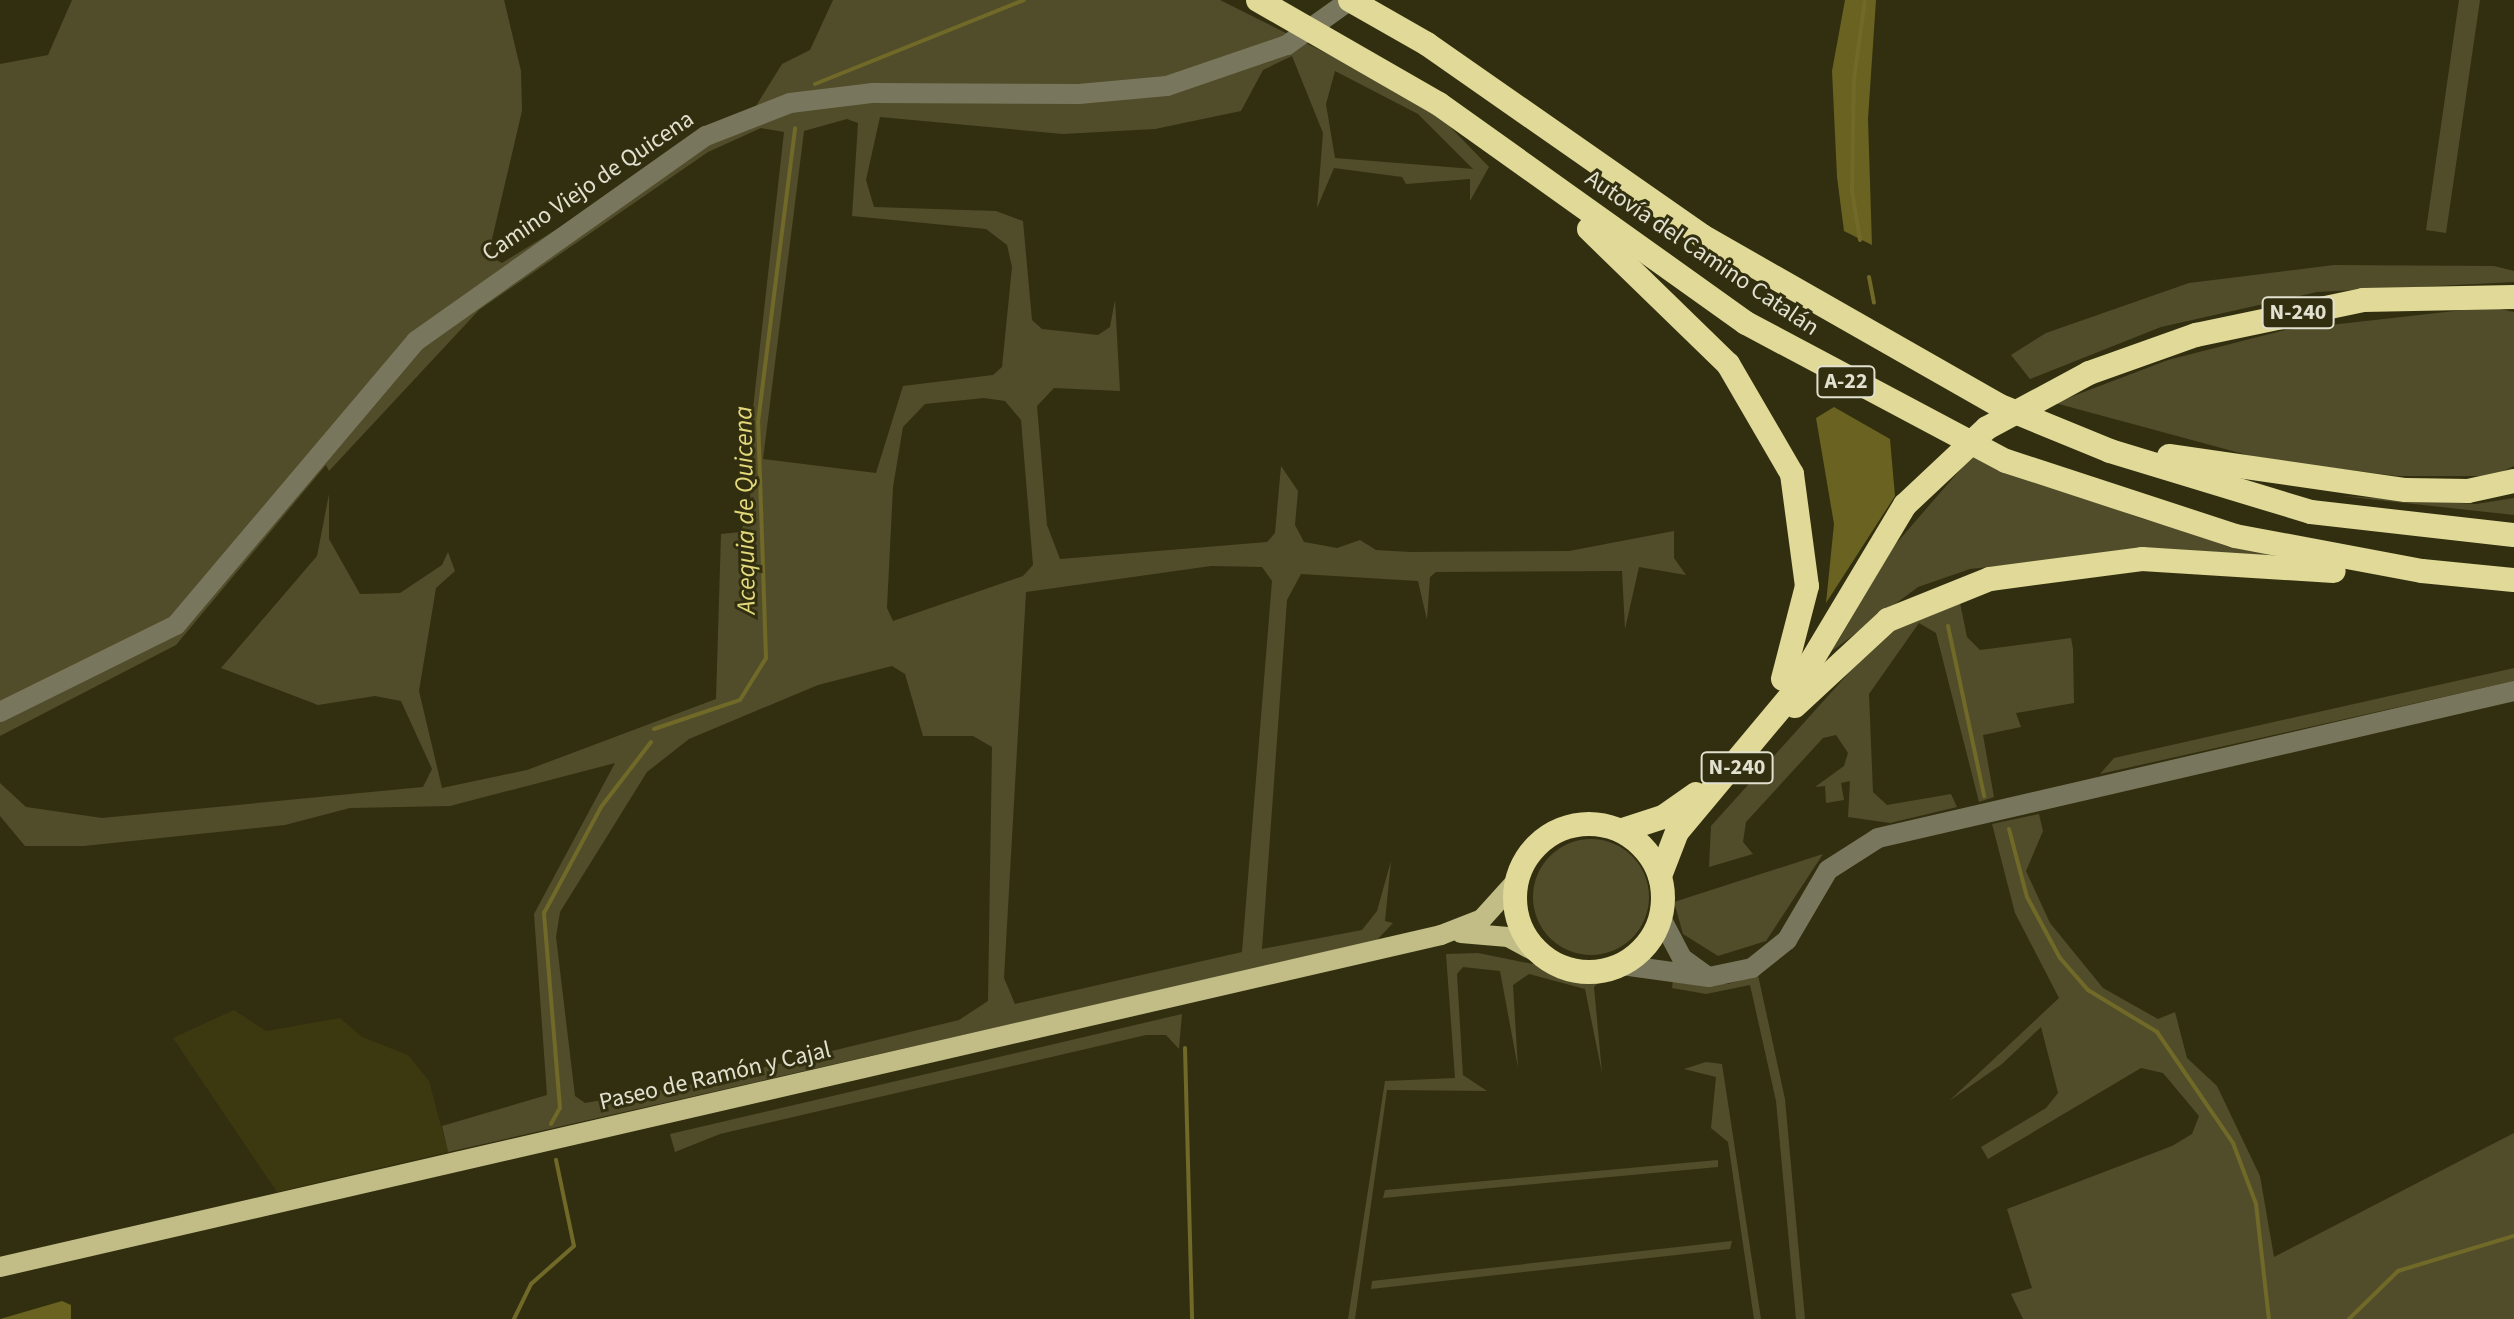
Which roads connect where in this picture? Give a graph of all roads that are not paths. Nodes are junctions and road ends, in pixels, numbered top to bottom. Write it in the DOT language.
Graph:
graph roads {
  1 [pos="1250,0"];
  2 [pos="1258,0"];
  3 [pos="1350,0"];
  4 [pos="2514,297"];
  5 [pos="1998,405"];
  6 [pos="2514,481"];
  7 [pos="2514,535"];
  8 [pos="2514,581"];
  9 [pos="2514,691"];
  10 [pos="0,712"];
  11 [pos="1739,758"];
  12 [pos="1670,825"];
  13 [pos="1623,830"];
  14 [pos="1660,876"];
  15 [pos="1518,879"];
  16 [pos="1661,918"];
  17 [pos="1441,935"];
  18 [pos="1542,955"];
  19 [pos="1622,965"];
  20 [pos="1709,977"];
  21 [pos="0,1267"];
  1 -- 11 [label="highway"];
  2 -- 8 [label="highway, Autovía del Camino Catalán / A-22"];
  3 -- 5 [label="highway, Autovía del Camino Catalán / A-22"];
  3 -- 10 [label="street, Camino Viejo de Quicena"];
  4 -- 11 [label="highway, N-240"];
  5 -- 6 [label="highway"];
  5 -- 7 [label="highway, Autovía del Camino Catalán / A-22"];
  8 -- 11 [label="highway"];
  9 -- 20 [label="street"];
  11 -- 12 [label="highway, N-240"];
  12 -- 13 [label="highway"];
  12 -- 14 [label="highway"];
  13 -- 14 [label="highway"];
  13 -- 15 [label="highway"];
  14 -- 16 [label="highway"];
  15 -- 17 [label="main road"];
  15 -- 18 [label="highway"];
  16 -- 19 [label="highway"];
  16 -- 20 [label="street"];
  17 -- 18 [label="main road"];
  17 -- 21 [label="main road, Paseo de Ramón y Cajal"];
  18 -- 19 [label="highway"];
  19 -- 20 [label="street"];
}
